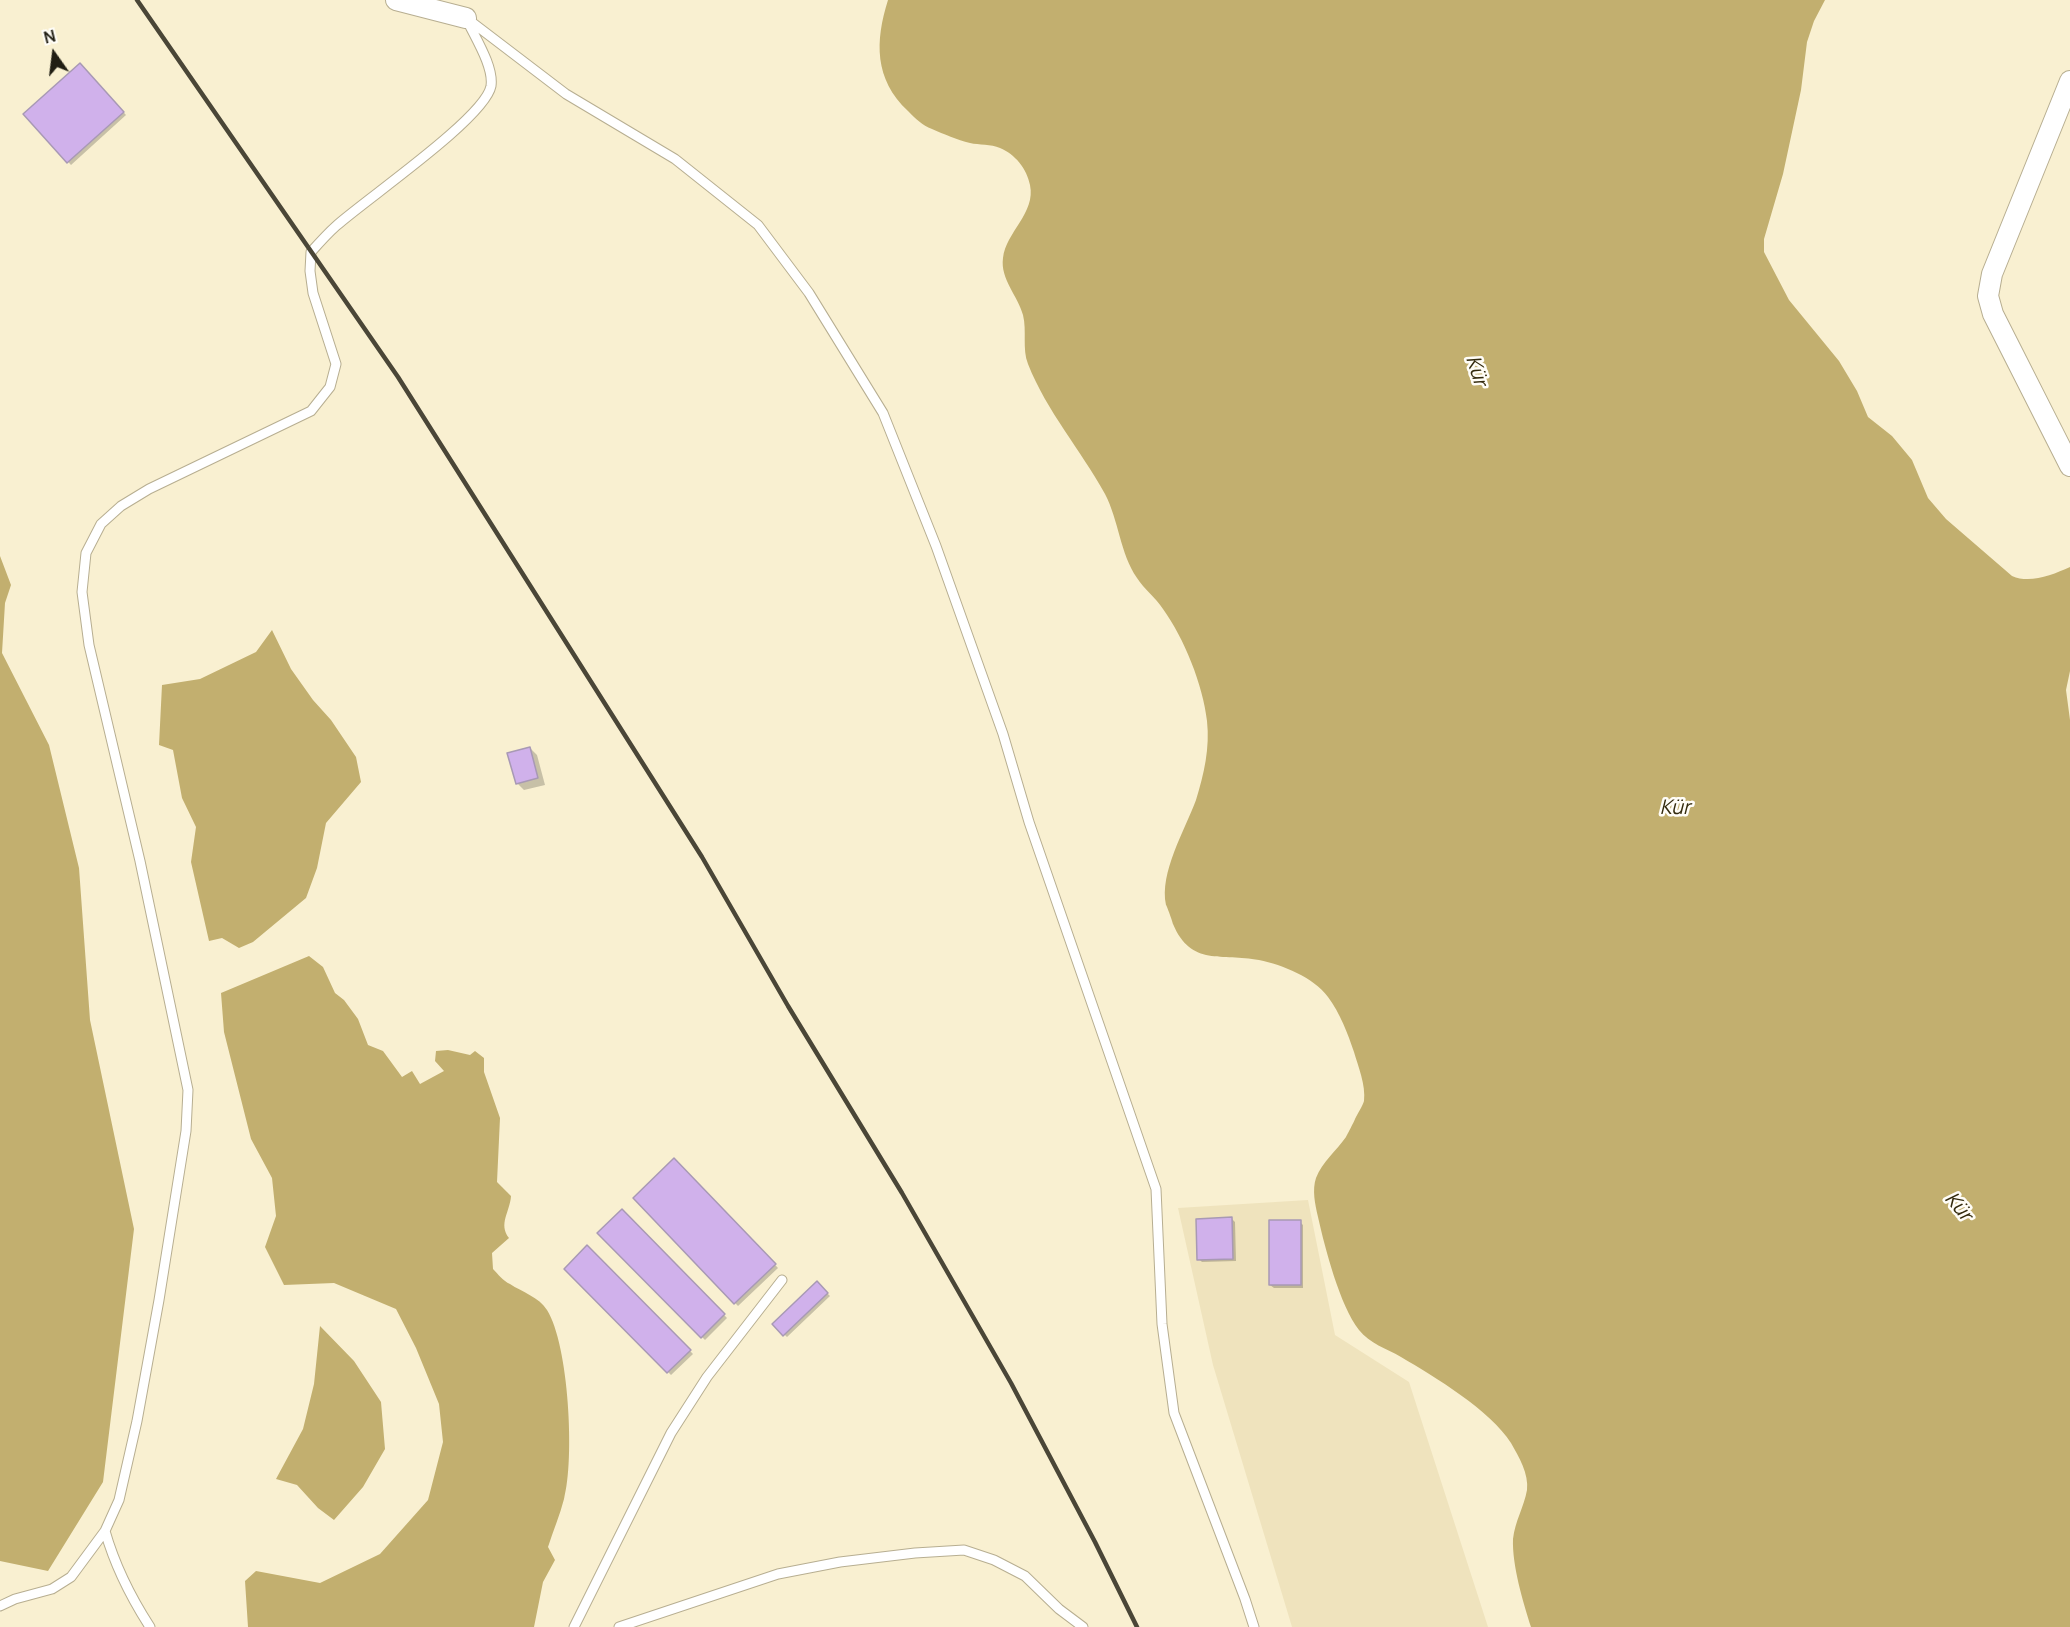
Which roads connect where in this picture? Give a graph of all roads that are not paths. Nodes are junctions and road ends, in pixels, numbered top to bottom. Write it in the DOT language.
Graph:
graph roads {
  1 [pos="396,0"];
  2 [pos="443,0"];
  3 [pos="466,18"];
  4 [pos="2070,81"];
  5 [pos="2068,458"];
  6 [pos="782,1280"];
  7 [pos="105,1530"];
  8 [pos="0,1606"];
  9 [pos="150,1627"];
  10 [pos="574,1627"];
  11 [pos="619,1627"];
  12 [pos="1083,1627"];
  13 [pos="1254,1627"];
  1 -- 3 [label="street"];
  2 -- 3 [label="street"];
  3 -- 7 [label="lane"];
  3 -- 13 [label="lane"];
  4 -- 5 [label="street"];
  6 -- 10 [label="lane"];
  7 -- 8 [label="lane"];
  7 -- 9 [label="lane"];
  11 -- 12 [label="lane"];
}
